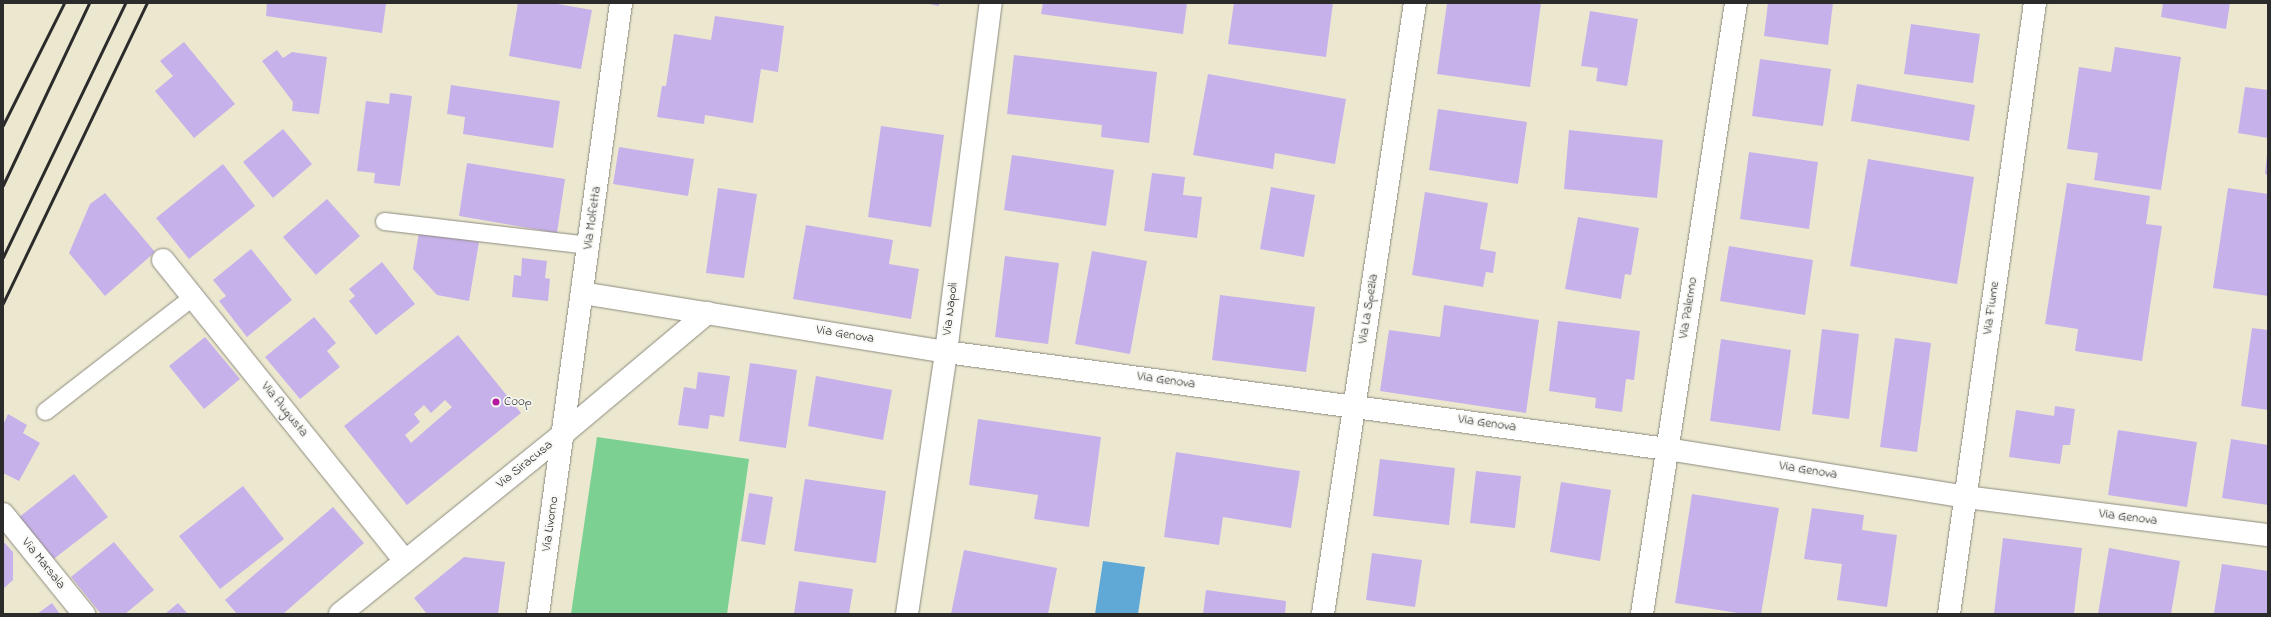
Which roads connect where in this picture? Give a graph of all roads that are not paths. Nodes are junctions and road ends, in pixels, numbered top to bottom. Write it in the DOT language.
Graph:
graph roads {
  1 [pos="621,3"];
  2 [pos="991,3"];
  3 [pos="1415,3"];
  4 [pos="1736,3"];
  5 [pos="2034,3"];
  6 [pos="384,221"];
  7 [pos="589,245"];
  8 [pos="163,260"];
  9 [pos="582,293"];
  10 [pos="193,296"];
  11 [pos="707,313"];
  12 [pos="946,352"];
  13 [pos="1354,406"];
  14 [pos="45,411"];
  15 [pos="564,433"];
  16 [pos="1667,448"];
  17 [pos="1966,497"];
  18 [pos="3,514"];
  19 [pos="2268,535"];
  20 [pos="405,561"];
  21 [pos="84,614"];
  22 [pos="340,614"];
  23 [pos="538,614"];
  24 [pos="907,614"];
  25 [pos="1323,614"];
  26 [pos="1642,614"];
  27 [pos="1949,614"];
  1 -- 7 [label="street, Via Molfetta"];
  2 -- 12 [label="street, Via Napoli"];
  3 -- 13 [label="street, Via La Spezia"];
  4 -- 16 [label="street, Via Palermo"];
  5 -- 17 [label="street, Via Fiume"];
  6 -- 7 [label="lane"];
  7 -- 9 [label="street, Via Molfetta"];
  8 -- 10 [label="street, Via Augusta"];
  9 -- 11 [label="street, Via Genova"];
  9 -- 15 [label="street, Via Molfetta"];
  10 -- 14 [label="lane"];
  10 -- 20 [label="street, Via Augusta"];
  11 -- 12 [label="street, Via Genova"];
  11 -- 15 [label="street, Via Siracusa"];
  12 -- 13 [label="street, Via Genova"];
  12 -- 24 [label="street, Via Napoli"];
  13 -- 16 [label="street, Via Genova"];
  13 -- 25 [label="street, Via La Spezia"];
  15 -- 20 [label="street, Via Siracusa"];
  15 -- 23 [label="street, Via Livorno"];
  16 -- 17 [label="street, Via Genova"];
  16 -- 26 [label="street, Via Palermo"];
  17 -- 19 [label="street, Via Genova"];
  17 -- 27 [label="street, Via Fiume"];
  18 -- 21 [label="street, Via Marsala"];
  20 -- 22 [label="street, Via Siracusa"];
}
